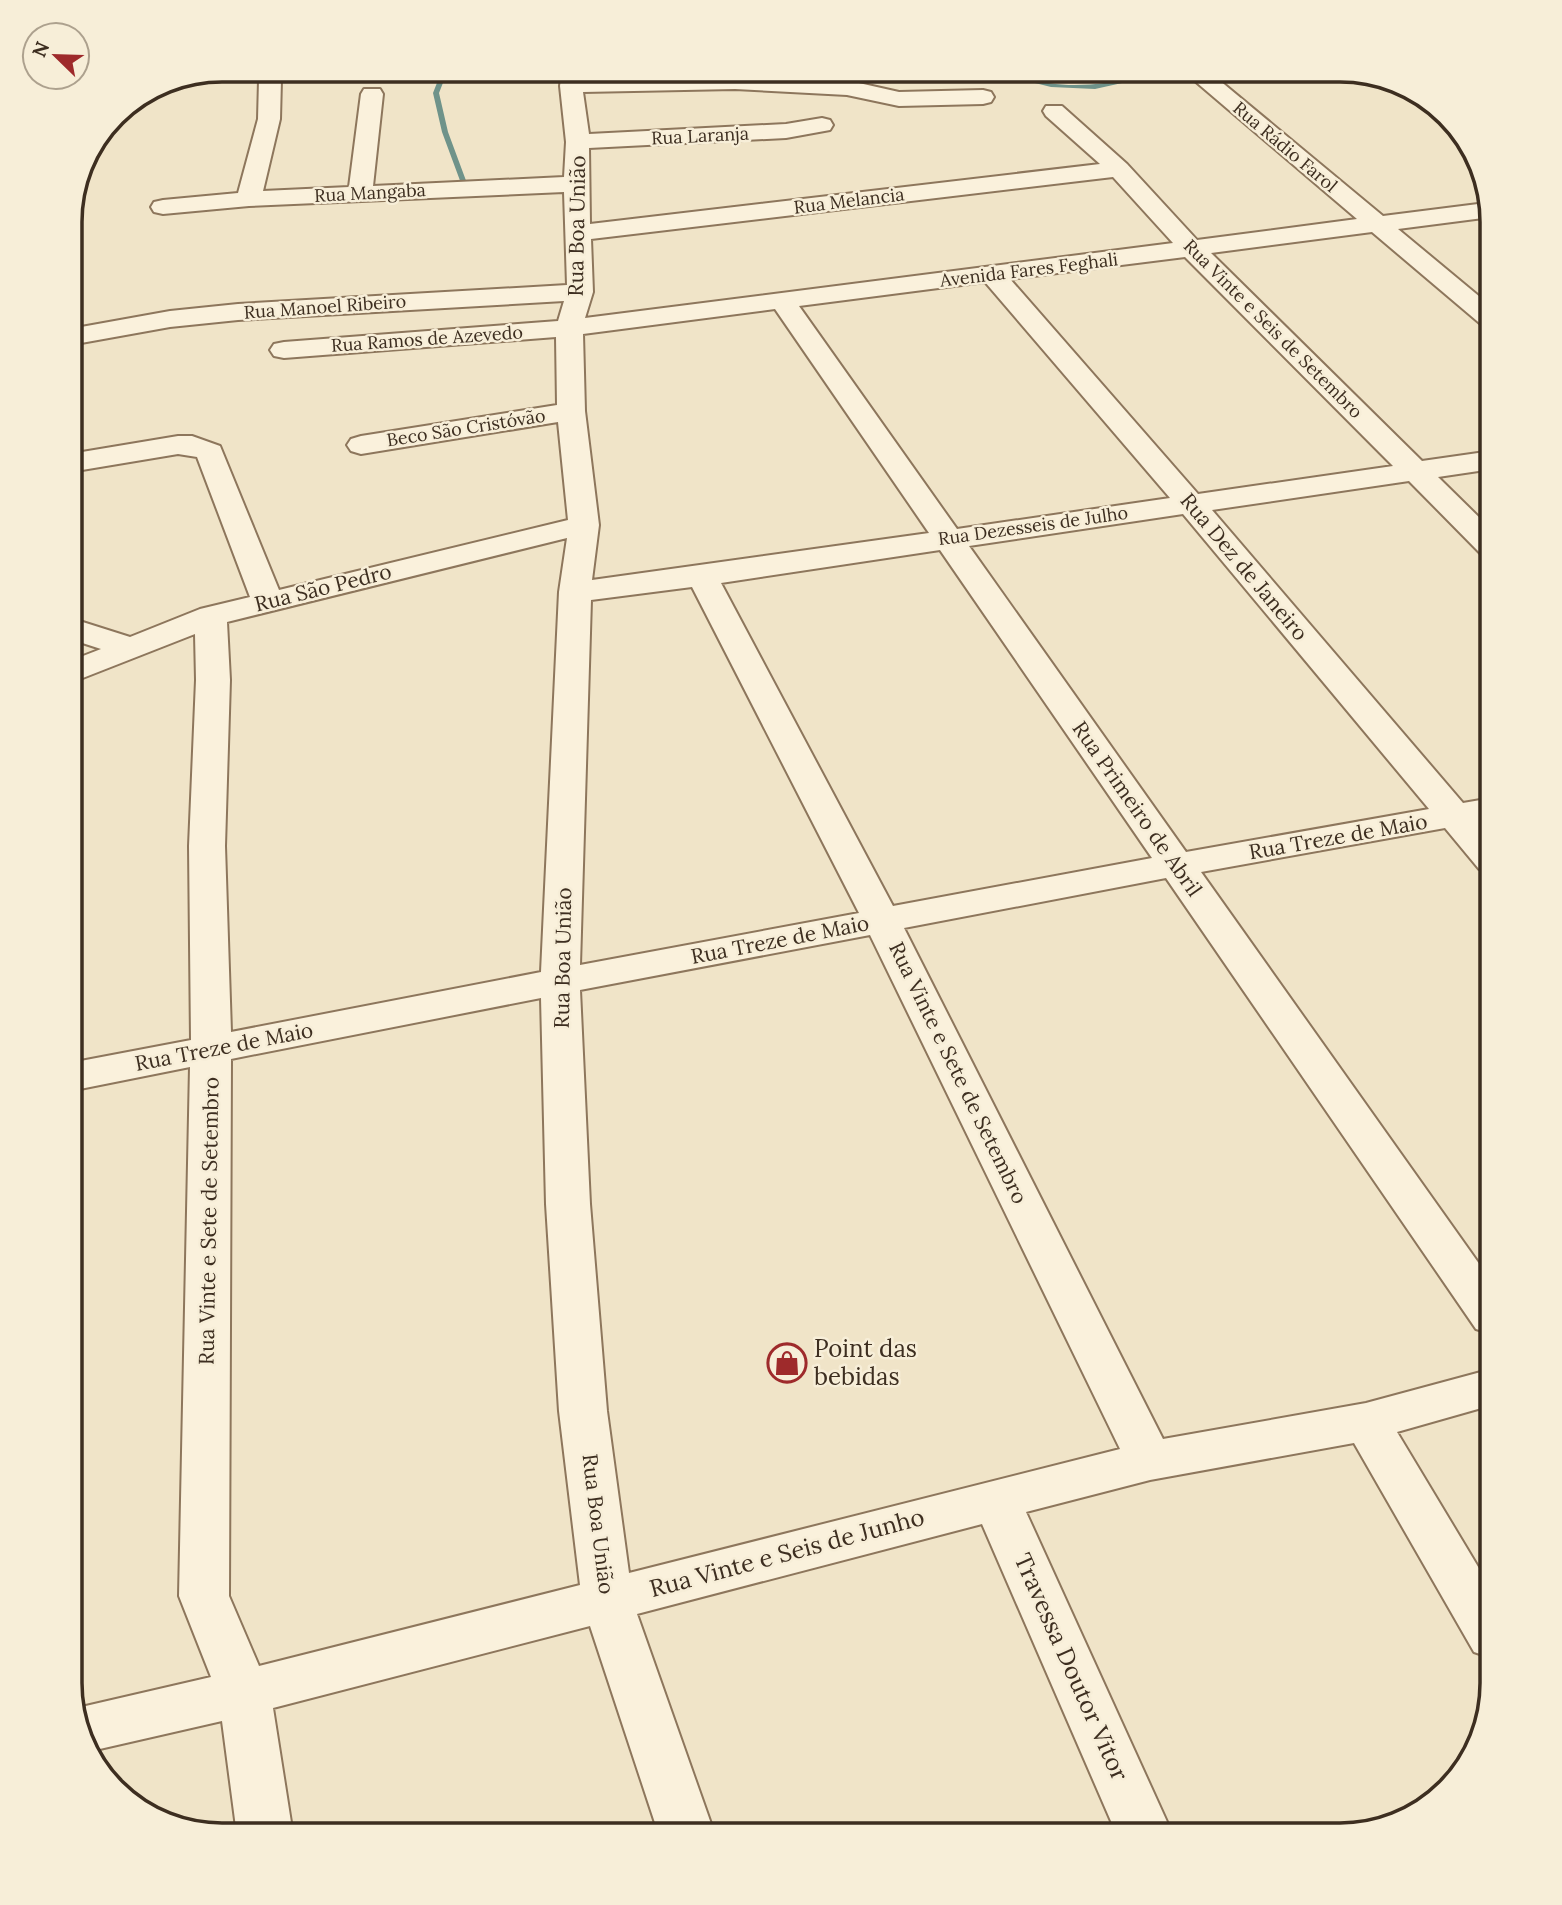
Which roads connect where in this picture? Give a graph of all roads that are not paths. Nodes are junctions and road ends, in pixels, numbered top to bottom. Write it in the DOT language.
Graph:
graph roads {
  1 [pos="270,83"];
  2 [pos="572,83"];
  3 [pos="754,83"];
  4 [pos="1209,83"];
  5 [pos="372,94"];
  6 [pos="983,97"];
  7 [pos="1054,111"];
  8 [pos="822,125"];
  9 [pos="578,142"];
  10 [pos="1119,169"];
  11 [pos="576,184"];
  12 [pos="360,194"];
  13 [pos="249,199"];
  14 [pos="163,207"];
  15 [pos="1479,211"];
  16 [pos="1377,224"];
  17 [pos="579,233"];
  18 [pos="1191,248"];
  19 [pos="993,275"];
  20 [pos="580,292"];
  21 [pos="782,301"];
  22 [pos="1480,310"];
  23 [pos="569,328"];
  24 [pos="83,335"];
  25 [pos="284,350"];
  26 [pos="571,411"];
  27 [pos="361,445"];
  28 [pos="83,461"];
  29 [pos="1480,462"];
  30 [pos="1416,471"];
  31 [pos="1190,503"];
  32 [pos="584,525"];
  33 [pos="1480,535"];
  34 [pos="950,538"];
  35 [pos="702,576"];
  36 [pos="575,592"];
  37 [pos="268,601"];
  38 [pos="211,616"];
  39 [pos="83,632"];
  40 [pos="130,648"];
  41 [pos="83,668"];
  42 [pos="1480,812"];
  43 [pos="1454,817"];
  44 [pos="1480,847"];
  45 [pos="1175,866"];
  46 [pos="882,921"];
  47 [pos="560,981"];
  48 [pos="211,1049"];
  49 [pos="82,1075"];
  50 [pos="1480,1300"];
  51 [pos="1480,1390"];
  52 [pos="1366,1422"];
  53 [pos="1150,1461"];
  54 [pos="996,1499"];
  55 [pos="607,1600"];
  56 [pos="1480,1616"];
  57 [pos="244,1693"];
  58 [pos="90,1729"];
  59 [pos="263,1823"];
  60 [pos="683,1823"];
  61 [pos="1141,1823"];
  1 -- 13 [label="street"];
  2 -- 9 [label="street, Rua Boa União"];
  3 -- 6 [label="street"];
  4 -- 16 [label="street, Rua Rádio Farol"];
  5 -- 12 [label="street"];
  7 -- 10 [label="street, Rua Vinte e Seis de Setembro"];
  8 -- 9 [label="street, Rua Laranja"];
  9 -- 11 [label="street, Rua Boa União"];
  10 -- 17 [label="street, Rua Melancia"];
  10 -- 18 [label="street, Rua Vinte e Seis de Setembro"];
  11 -- 12 [label="street, Rua Mangaba"];
  11 -- 17 [label="street, Rua Boa União"];
  12 -- 13 [label="street, Rua Mangaba"];
  13 -- 14 [label="street, Rua Mangaba"];
  15 -- 16 [label="street, Avenida Fares Feghali"];
  16 -- 18 [label="street, Avenida Fares Feghali"];
  16 -- 22 [label="street, Rua Rádio Farol"];
  17 -- 20 [label="street, Rua Boa União"];
  18 -- 19 [label="street, Avenida Fares Feghali"];
  18 -- 30 [label="street, Rua Vinte e Seis de Setembro"];
  19 -- 21 [label="street, Avenida Fares Feghali"];
  19 -- 31 [label="street, Rua Dez de Janeiro"];
  20 -- 23 [label="street, Rua Boa União"];
  20 -- 24 [label="street, Rua Manoel Ribeiro"];
  21 -- 23 [label="street, Avenida Fares Feghali"];
  21 -- 34 [label="street, Rua Primeiro de Abril"];
  23 -- 25 [label="street, Rua Ramos de Azevedo"];
  23 -- 26 [label="street, Rua Boa União"];
  26 -- 27 [label="street, Beco São Cristóvão"];
  26 -- 32 [label="street, Rua Boa União"];
  28 -- 37 [label="street"];
  29 -- 30 [label="street, Rua Dezesseis de Julho"];
  30 -- 31 [label="street, Rua Dezesseis de Julho"];
  30 -- 33 [label="street, Rua Vinte e Seis de Setembro"];
  31 -- 34 [label="street, Rua Dezesseis de Julho"];
  31 -- 43 [label="street, Rua Dez de Janeiro"];
  32 -- 36 [label="street, Rua Boa União"];
  32 -- 37 [label="street, Rua São Pedro"];
  34 -- 35 [label="street, Rua Dezesseis de Julho"];
  34 -- 45 [label="street, Rua Primeiro de Abril"];
  35 -- 36 [label="street, Rua Dezesseis de Julho"];
  35 -- 46 [label="street, Rua Vinte e Sete de Setembro"];
  36 -- 47 [label="street, Rua Boa União"];
  37 -- 38 [label="street, Rua São Pedro"];
  38 -- 40 [label="street, Rua São Pedro"];
  38 -- 48 [label="street, Rua Vinte e Sete de Setembro"];
  39 -- 40 [label="street"];
  40 -- 41 [label="street, Rua São Pedro"];
  42 -- 43 [label="street, Rua Treze de Maio"];
  43 -- 44 [label="street, Rua Dez de Janeiro"];
  43 -- 45 [label="street, Rua Treze de Maio"];
  45 -- 46 [label="street, Rua Treze de Maio"];
  45 -- 50 [label="street, Rua Primeiro de Abril"];
  46 -- 47 [label="street, Rua Treze de Maio"];
  46 -- 53 [label="street, Rua Vinte e Sete de Setembro"];
  47 -- 48 [label="street, Rua Treze de Maio"];
  47 -- 55 [label="street, Rua Boa União"];
  48 -- 49 [label="street, Rua Treze de Maio"];
  48 -- 57 [label="street, Rua Vinte e Sete de Setembro"];
  51 -- 52 [label="street, Rua Vinte e Seis de Junho"];
  52 -- 53 [label="street, Rua Vinte e Seis de Junho"];
  52 -- 56 [label="street"];
  53 -- 54 [label="street, Rua Vinte e Seis de Junho"];
  54 -- 55 [label="street, Rua Vinte e Seis de Junho"];
  54 -- 61 [label="street, Travessa Doutor Vitor"];
  55 -- 57 [label="street, Rua Vinte e Seis de Junho"];
  55 -- 60 [label="street, Rua Boa União"];
  57 -- 58 [label="street, Rua Vinte e Seis de Junho"];
  57 -- 59 [label="street, Rua Vinte e Sete de Setembro"];
}
